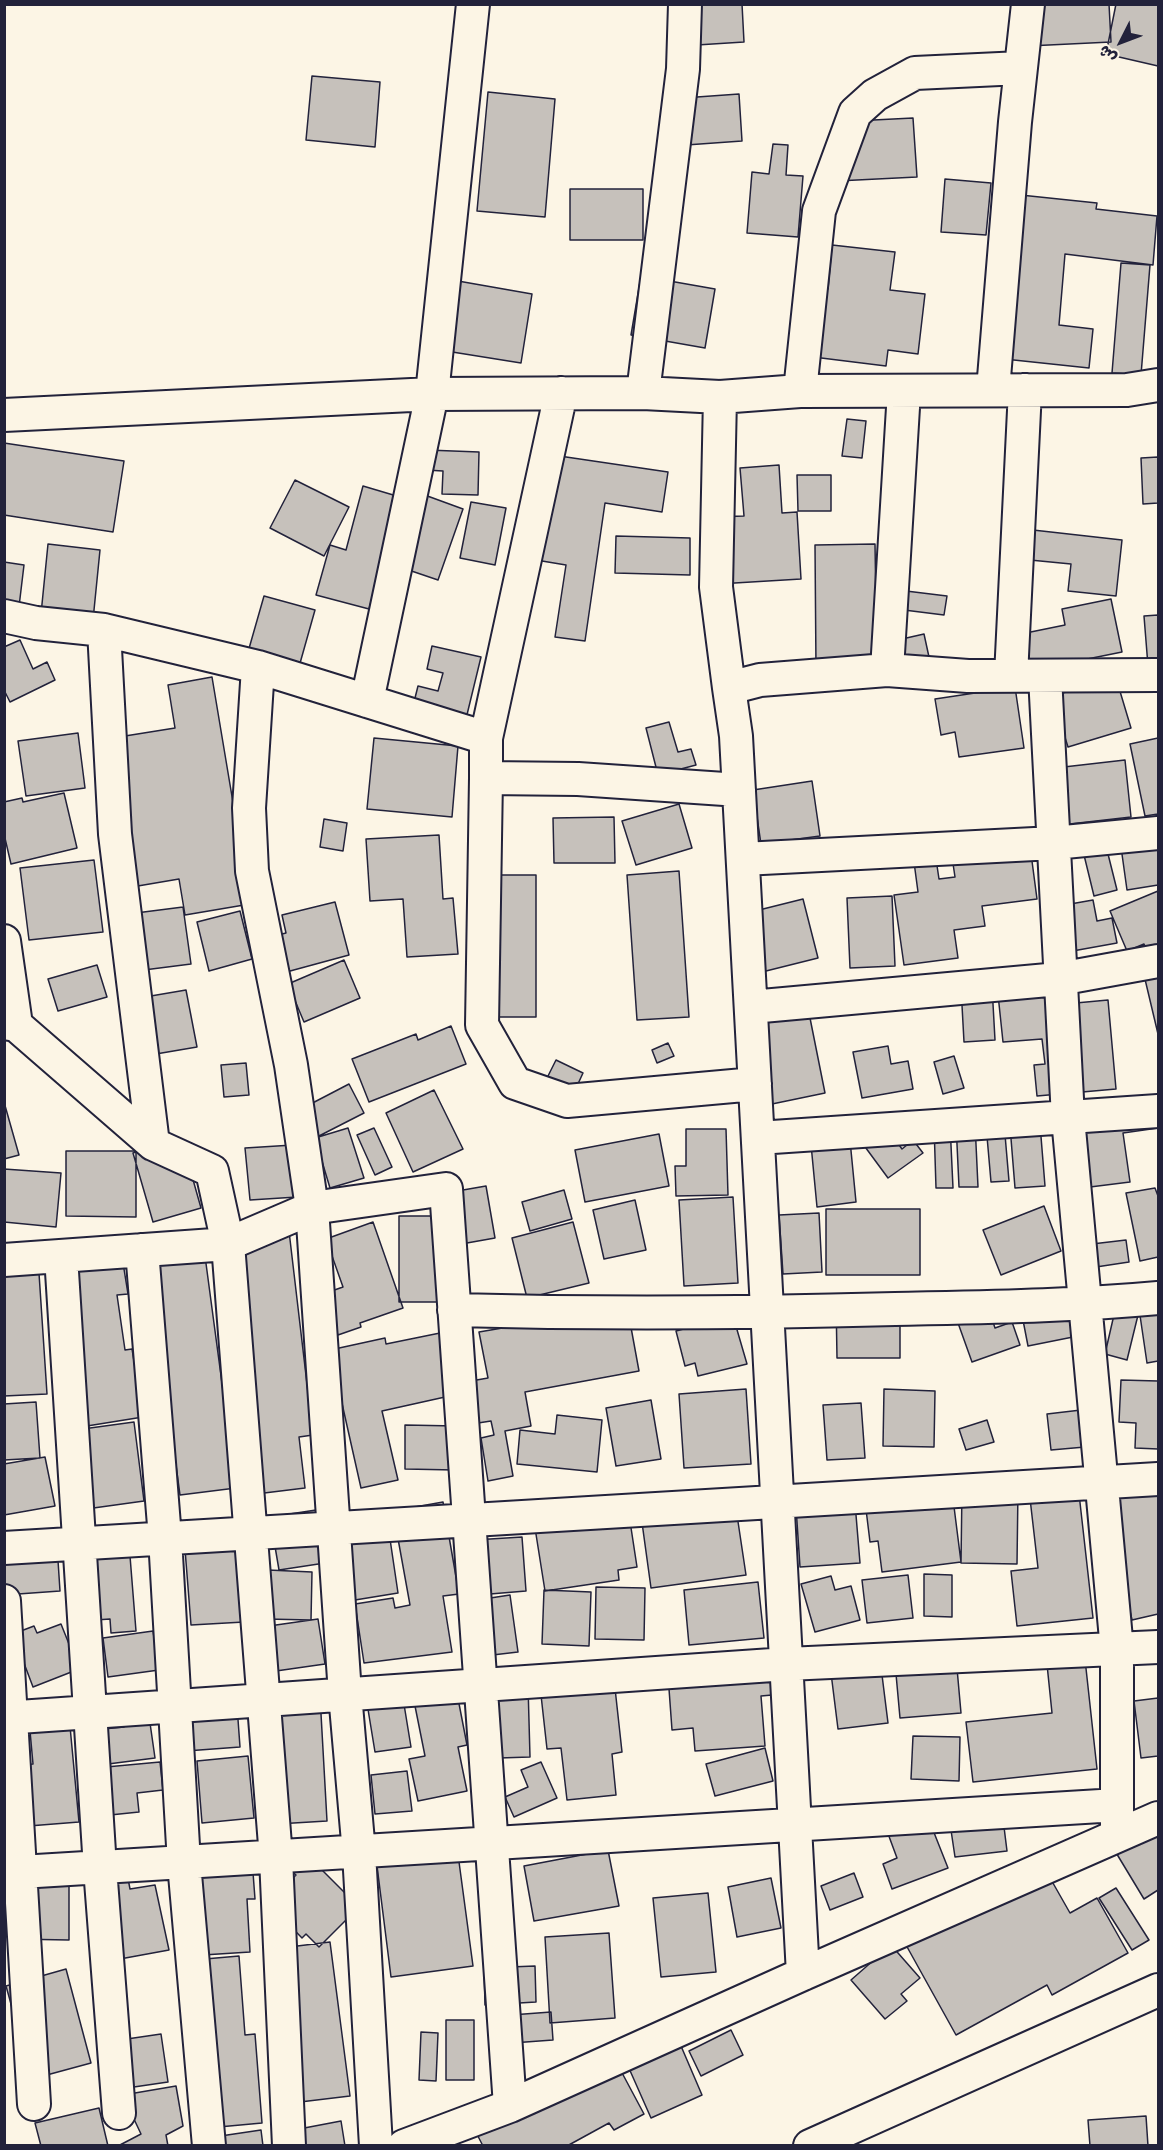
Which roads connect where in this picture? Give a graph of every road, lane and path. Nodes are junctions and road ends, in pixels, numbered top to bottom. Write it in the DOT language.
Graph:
graph roads {
  1 [pos="473,4"];
  2 [pos="686,4"];
  3 [pos="1028,4"];
  4 [pos="1021,68"];
  5 [pos="1158,385"];
  6 [pos="993,390"];
  7 [pos="1025,390"];
  8 [pos="904,391"];
  9 [pos="800,392"];
  10 [pos="561,393"];
  11 [pos="643,393"];
  12 [pos="432,394"];
  13 [pos="720,398"];
  14 [pos="4,416"];
  15 [pos="4,616"];
  16 [pos="104,630"];
  17 [pos="258,667"];
  18 [pos="887,670"];
  19 [pos="1158,675"];
  20 [pos="1011,676"];
  21 [pos="1045,676"];
  22 [pos="729,688"];
  23 [pos="367,701"];
  24 [pos="486,738"];
  25 [pos="486,778"];
  26 [pos="739,790"];
  27 [pos="1158,833"];
  28 [pos="1054,843"];
  29 [pos="743,860"];
  30 [pos="4,941"];
  31 [pos="1158,961"];
  32 [pos="1059,979"];
  33 [pos="751,1007"];
  34 [pos="10,1024"];
  35 [pos="755,1084"];
  36 [pos="1158,1111"];
  37 [pos="1068,1118"];
  38 [pos="758,1138"];
  39 [pos="153,1144"];
  40 [pos="312,1208"];
  41 [pos="228,1244"];
  42 [pos="142,1250"];
  43 [pos="61,1256"];
  44 [pos="4,1260"];
  45 [pos="1158,1298"];
  46 [pos="1085,1304"];
  47 [pos="454,1310"];
  48 [pos="767,1312"];
  49 [pos="1158,1479"];
  50 [pos="1101,1483"];
  51 [pos="778,1502"];
  52 [pos="469,1520"];
  53 [pos="335,1528"];
  54 [pos="250,1534"];
  55 [pos="165,1538"];
  56 [pos="79,1543"];
  57 [pos="4,1548"];
  58 [pos="4,1601"];
  59 [pos="1158,1647"];
  60 [pos="1117,1650"];
  61 [pos="786,1664"];
  62 [pos="480,1685"];
  63 [pos="345,1694"];
  64 [pos="265,1700"];
  65 [pos="175,1706"];
  66 [pos="91,1712"];
  67 [pos="7,1718"];
  68 [pos="1158,1818"];
  69 [pos="1117,1820"];
  70 [pos="795,1826"];
  71 [pos="492,1845"];
  72 [pos="360,1852"];
  73 [pos="276,1858"];
  74 [pos="184,1863"];
  75 [pos="100,1868"];
  76 [pos="12,1873"];
  77 [pos="803,1974"];
  78 [pos="1158,1990"];
  79 [pos="34,2104"];
  80 [pos="510,2106"];
  81 [pos="119,2113"];
  82 [pos="209,2145"];
  83 [pos="289,2145"];
  84 [pos="376,2145"];
  85 [pos="404,2145"];
  86 [pos="812,2145"];
  1 -- 12 [label="street"];
  2 -- 11 [label="street"];
  3 -- 4 [label="street"];
  4 -- 6 [label="street"];
  4 -- 9 [label="street"];
  5 -- 7 [label="street"];
  6 -- 7 [label="street"];
  6 -- 8 [label="street"];
  7 -- 20 [label="street"];
  8 -- 9 [label="street"];
  8 -- 18 [label="street"];
  9 -- 13 [label="street"];
  10 -- 11 [label="street"];
  10 -- 12 [label="street"];
  10 -- 24 [label="street"];
  11 -- 13 [label="street"];
  12 -- 14 [label="street"];
  12 -- 23 [label="street"];
  13 -- 22 [label="street"];
  15 -- 16 [label="street"];
  16 -- 17 [label="street"];
  16 -- 39 [label="street"];
  17 -- 23 [label="street"];
  17 -- 40 [label="street"];
  18 -- 20 [label="street"];
  18 -- 22 [label="street"];
  19 -- 21 [label="street"];
  20 -- 21 [label="street"];
  21 -- 28 [label="street"];
  22 -- 26 [label="street"];
  23 -- 24 [label="street"];
  24 -- 25 [label="street"];
  25 -- 26 [label="street"];
  25 -- 35 [label="street"];
  26 -- 29 [label="street"];
  27 -- 28 [label="street"];
  28 -- 29 [label="street"];
  28 -- 32 [label="street"];
  29 -- 33 [label="street"];
  30 -- 34 [label="street"];
  31 -- 32 [label="street"];
  32 -- 33 [label="street"];
  32 -- 37 [label="street"];
  33 -- 35 [label="street"];
  34 -- 39 [label="street"];
  35 -- 38 [label="street"];
  36 -- 37 [label="street"];
  37 -- 38 [label="street"];
  37 -- 46 [label="street"];
  38 -- 48 [label="street"];
  39 -- 41 [label="street"];
  40 -- 41 [label="street"];
  40 -- 47 [label="street"];
  40 -- 53 [label="street"];
  41 -- 42 [label="street"];
  41 -- 54 [label="street"];
  42 -- 43 [label="street"];
  42 -- 55 [label="street"];
  43 -- 44 [label="street"];
  43 -- 56 [label="street"];
  45 -- 46 [label="street"];
  46 -- 48 [label="street"];
  46 -- 50 [label="street"];
  47 -- 48 [label="street"];
  47 -- 52 [label="street"];
  48 -- 51 [label="street"];
  49 -- 50 [label="street"];
  50 -- 51 [label="street"];
  50 -- 60 [label="street"];
  51 -- 52 [label="street"];
  51 -- 61 [label="street"];
  52 -- 53 [label="street"];
  52 -- 62 [label="street"];
  53 -- 54 [label="street"];
  53 -- 63 [label="street"];
  54 -- 55 [label="street"];
  54 -- 64 [label="street"];
  55 -- 56 [label="street"];
  55 -- 65 [label="street"];
  56 -- 57 [label="street"];
  56 -- 66 [label="street"];
  58 -- 67 [label="street"];
  59 -- 60 [label="street"];
  60 -- 61 [label="street"];
  60 -- 69 [label="street"];
  61 -- 62 [label="street"];
  61 -- 70 [label="street"];
  62 -- 63 [label="street"];
  62 -- 71 [label="street"];
  63 -- 64 [label="street"];
  63 -- 72 [label="street"];
  64 -- 65 [label="street"];
  64 -- 73 [label="street"];
  65 -- 66 [label="street"];
  65 -- 74 [label="street"];
  66 -- 67 [label="street"];
  66 -- 75 [label="street"];
  67 -- 76 [label="street"];
  68 -- 69 [label="street"];
  69 -- 70 [label="street"];
  69 -- 77 [label="street"];
  70 -- 71 [label="street"];
  70 -- 77 [label="street"];
  71 -- 72 [label="street"];
  71 -- 80 [label="street"];
  72 -- 73 [label="street"];
  72 -- 84 [label="street"];
  73 -- 74 [label="street"];
  73 -- 83 [label="street"];
  74 -- 75 [label="street"];
  74 -- 82 [label="street"];
  75 -- 76 [label="street"];
  75 -- 81 [label="street"];
  76 -- 79 [label="street"];
  77 -- 80 [label="street"];
  78 -- 86 [label="street"];
  80 -- 85 [label="street"];
}
